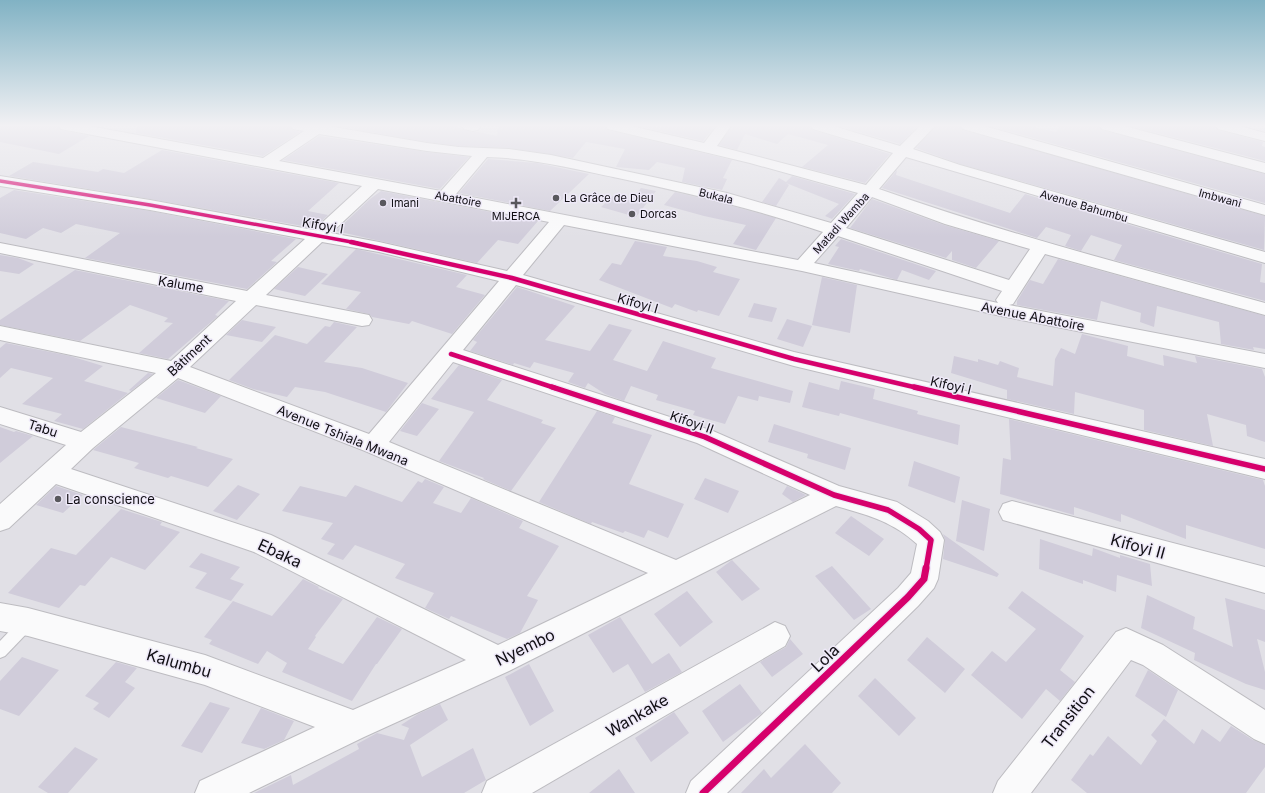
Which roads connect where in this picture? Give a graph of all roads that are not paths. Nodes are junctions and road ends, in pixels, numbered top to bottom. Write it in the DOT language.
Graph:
graph roads {
  1 [pos="266,163"];
  2 [pos="474,163"];
  3 [pos="570,163"];
  4 [pos="764,163"];
  5 [pos="893,163"];
  6 [pos="940,163"];
  7 [pos="1099,163"];
  8 [pos="1246,163"];
  9 [pos="1265,168"];
  10 [pos="0,181"];
  11 [pos="374,184"];
  12 [pos="869,191"];
  13 [pos="445,197"];
  14 [pos="1265,210"];
  15 [pos="560,219"];
  16 [pos="834,230"];
  17 [pos="320,236"];
  18 [pos="1040,247"];
  19 [pos="0,248"];
  20 [pos="1265,258"];
  21 [pos="802,266"];
  22 [pos="512,278"];
  23 [pos="1013,288"];
  24 [pos="251,297"];
  25 [pos="1265,309"];
  26 [pos="1001,310"];
  27 [pos="362,320"];
  28 [pos="0,333"];
  29 [pos="451,354"];
  30 [pos="1265,361"];
  31 [pos="175,369"];
  32 [pos="0,415"];
  33 [pos="85,442"];
  34 [pos="373,446"];
  35 [pos="1265,469"];
  36 [pos="51,472"];
  37 [pos="834,495"];
  38 [pos="1012,512"];
  39 [pos="0,520"];
  40 [pos="919,529"];
  41 [pos="675,572"];
  42 [pos="1265,580"];
  43 [pos="0,617"];
  44 [pos="28,622"];
  45 [pos="774,636"];
  46 [pos="0,651"];
  47 [pos="498,661"];
  48 [pos="353,726"];
  49 [pos="1265,728"];
  50 [pos="212,793"];
  51 [pos="500,793"];
  52 [pos="703,793"];
  53 [pos="1010,793"];
  1 -- 11 [label="street, Abattoire"];
  2 -- 13 [label="street"];
  3 -- 16 [label="street, Bukala"];
  4 -- 12 [label="street"];
  5 -- 12 [label="street, Matadi Wamba"];
  6 -- 20 [label="street, Avenue Bahumbu"];
  7 -- 14 [label="street, Imbwani"];
  8 -- 9 [label="street"];
  10 -- 17 [label="street, Kifoyi I"];
  11 -- 13 [label="street, Abattoire"];
  11 -- 17 [label="street, Bâtiment"];
  12 -- 16 [label="street, Matadi Wamba"];
  12 -- 18 [label="street"];
  13 -- 15 [label="street, Abattoire"];
  15 -- 21 [label="street, Abattoire"];
  15 -- 22 [label="street"];
  16 -- 21 [label="street, Matadi Wamba"];
  16 -- 23 [label="street, Bukala"];
  17 -- 22 [label="street, Kifoyi I"];
  17 -- 24 [label="street, Bâtiment"];
  18 -- 23 [label="street"];
  18 -- 25 [label="street"];
  19 -- 24 [label="street, Kalume"];
  21 -- 26 [label="street, Avenue Abattoire"];
  22 -- 29 [label="street"];
  22 -- 35 [label="street, Kifoyi I"];
  23 -- 26 [label="street"];
  24 -- 27 [label="street, Kalume"];
  24 -- 31 [label="street, Bâtiment"];
  26 -- 30 [label="street, Avenue Abattoire"];
  28 -- 31 [label="street, Avenue Tshiala Mwana"];
  29 -- 34 [label="street"];
  29 -- 37 [label="street, Kifoyi II"];
  31 -- 33 [label="street, Bâtiment"];
  31 -- 34 [label="street, Avenue Tshiala Mwana"];
  32 -- 33 [label="street, Tabu"];
  33 -- 36 [label="street, Bâtiment"];
  34 -- 41 [label="street, Avenue Tshiala Mwana"];
  36 -- 39 [label="street, Bâtiment"];
  36 -- 47 [label="street, Ebaka"];
  37 -- 40 [label="street, Kifoyi II"];
  37 -- 41 [label="street, Nyembo"];
  38 -- 42 [label="street, Kifoyi II"];
  40 -- 52 [label="street, Lola"];
  41 -- 47 [label="street, Nyembo"];
  43 -- 44 [label="street, Kalumbu"];
  44 -- 46 [label="lane"];
  44 -- 48 [label="street, Kalumbu"];
  45 -- 51 [label="street, Wankake"];
  47 -- 48 [label="street, Nyembo"];
  48 -- 50 [label="street, Nyembo"];
  49 -- 53 [label="street, Transition"];
}
